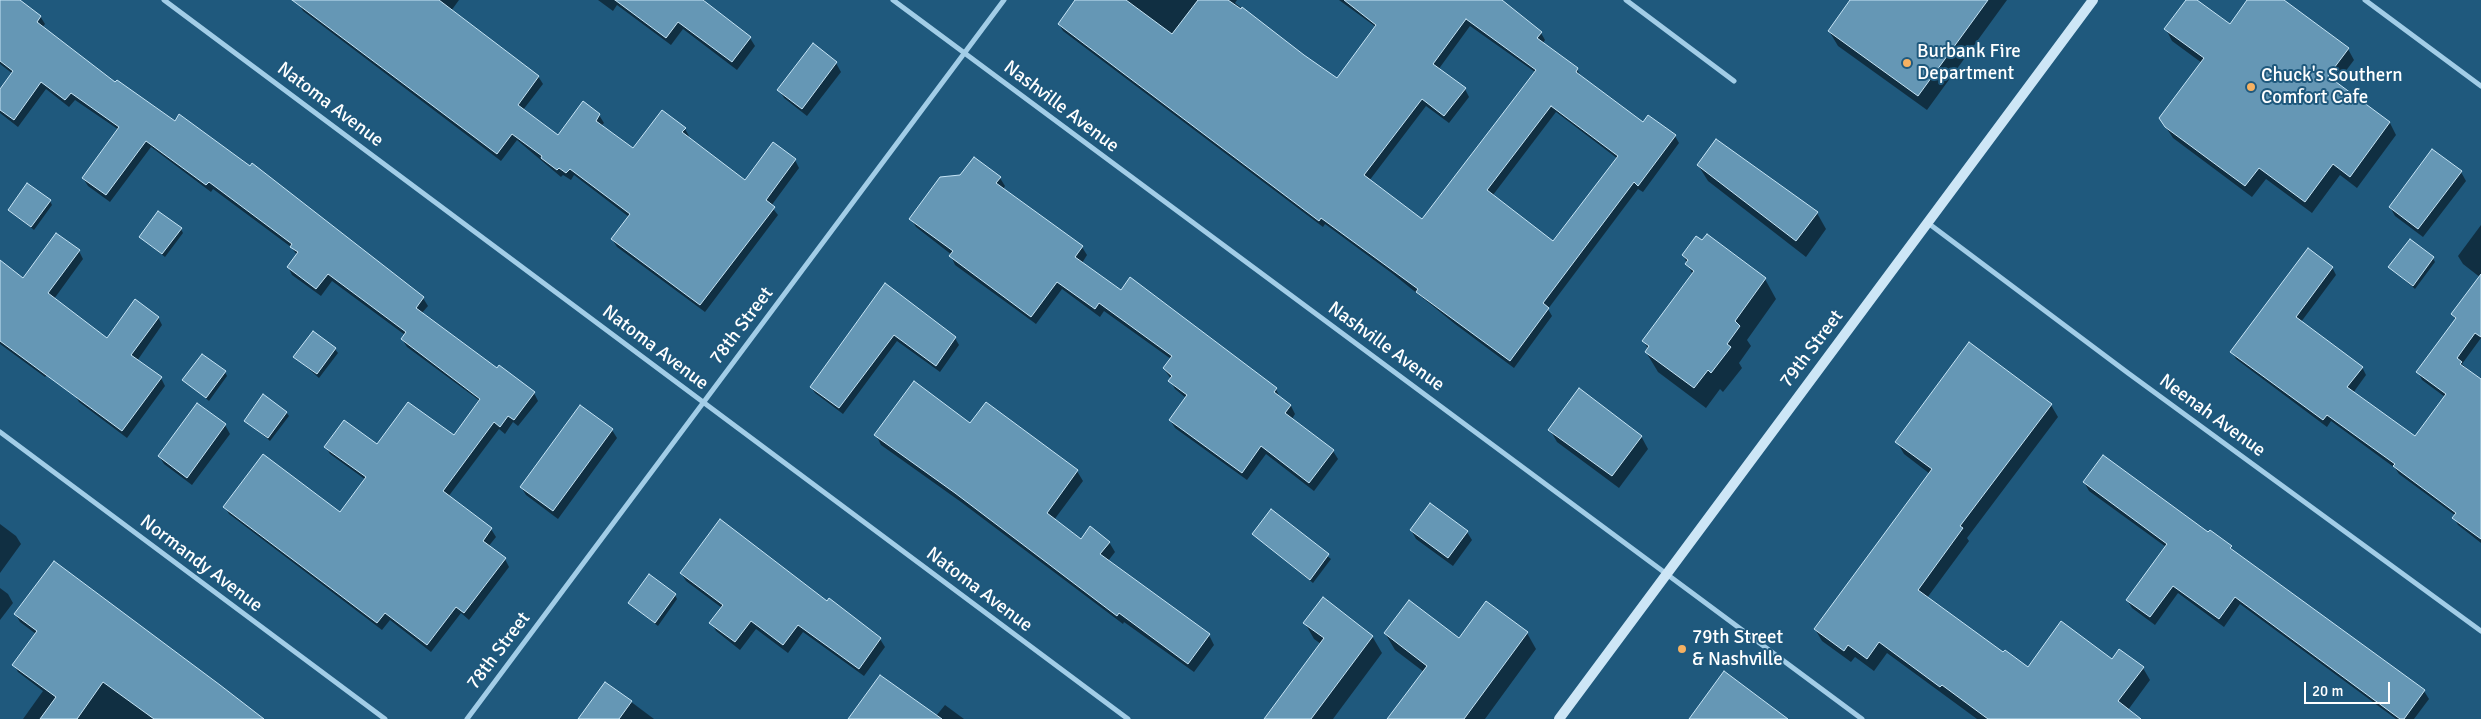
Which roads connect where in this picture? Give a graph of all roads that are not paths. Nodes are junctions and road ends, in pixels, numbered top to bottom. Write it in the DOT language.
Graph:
graph roads {
  1 [pos="164,0"];
  2 [pos="893,0"];
  3 [pos="1004,0"];
  4 [pos="1626,0"];
  5 [pos="2093,0"];
  6 [pos="2365,0"];
  7 [pos="964,53"];
  8 [pos="1734,81"];
  9 [pos="2481,86"];
  10 [pos="1928,223"];
  11 [pos="704,403"];
  12 [pos="0,432"];
  13 [pos="1666,575"];
  14 [pos="2481,631"];
  15 [pos="385,719"];
  16 [pos="467,719"];
  17 [pos="1128,719"];
  18 [pos="1559,719"];
  19 [pos="1862,719"];
  1 -- 11 [label="street, Natoma Avenue"];
  2 -- 7 [label="street, Nashville Avenue"];
  3 -- 7 [label="street, 78th Street"];
  4 -- 8 [label="street"];
  5 -- 10 [label="main road, 79th Street"];
  6 -- 9 [label="street"];
  7 -- 11 [label="street, 78th Street"];
  7 -- 13 [label="street, Nashville Avenue"];
  10 -- 13 [label="main road, 79th Street"];
  10 -- 14 [label="street, Neenah Avenue"];
  11 -- 16 [label="street, 78th Street"];
  11 -- 17 [label="street, Natoma Avenue"];
  12 -- 15 [label="street, Normandy Avenue"];
  13 -- 18 [label="main road, 79th Street"];
  13 -- 19 [label="street, Nashville Avenue"];
}
